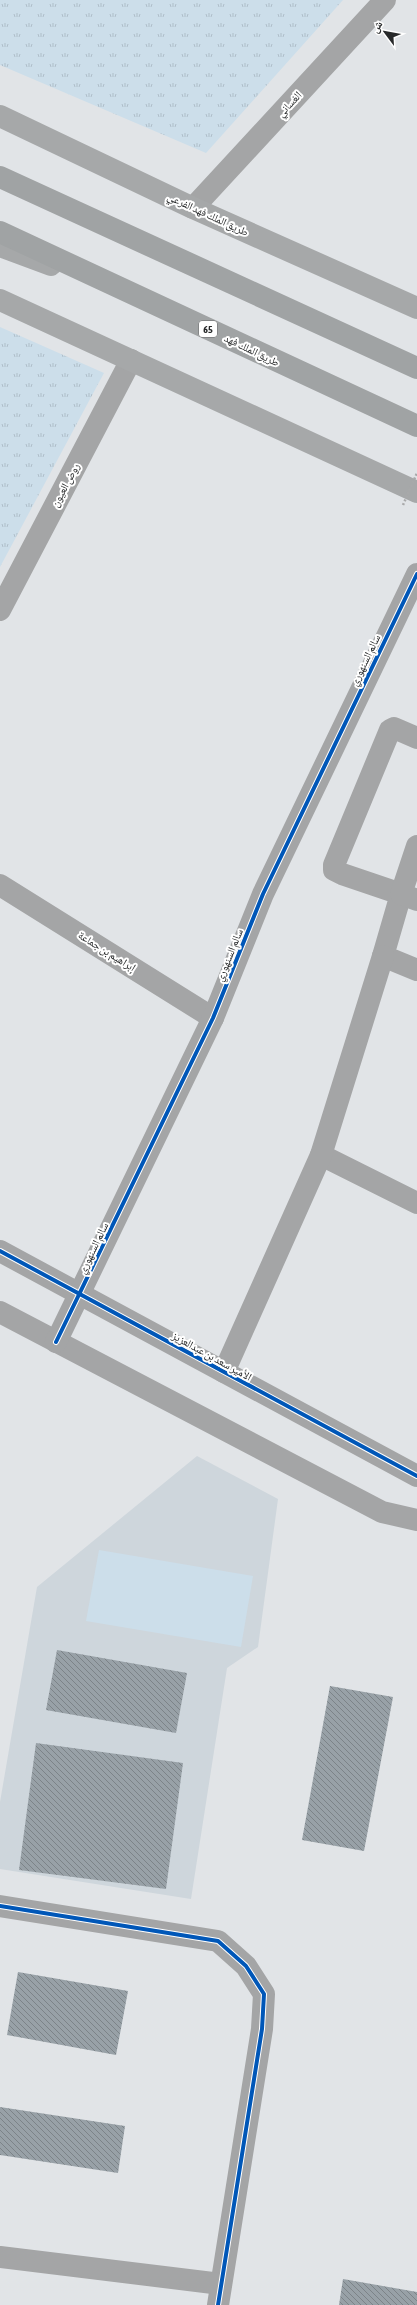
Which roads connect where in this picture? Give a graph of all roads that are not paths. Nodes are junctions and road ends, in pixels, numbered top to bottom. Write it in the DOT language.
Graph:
graph roads {
  1 [pos="385,0"];
  2 [pos="0,116"];
  3 [pos="0,177"];
  4 [pos="193,208"];
  5 [pos="0,232"];
  6 [pos="0,246"];
  7 [pos="0,300"];
  8 [pos="153,303"];
  9 [pos="417,308"];
  10 [pos="301,315"];
  11 [pos="417,359"];
  12 [pos="130,360"];
  13 [pos="283,365"];
  14 [pos="417,368"];
  15 [pos="417,426"];
  16 [pos="417,434"];
  17 [pos="410,498"];
  18 [pos="417,574"];
  19 [pos="0,610"];
  20 [pos="417,738"];
  21 [pos="417,846"];
  22 [pos="0,885"];
  23 [pos="409,897"];
  24 [pos="383,956"];
  25 [pos="417,970"];
  26 [pos="213,1018"];
  27 [pos="321,1155"];
  28 [pos="417,1203"];
  29 [pos="0,1251"];
  30 [pos="80,1295"];
  31 [pos="0,1312"];
  32 [pos="56,1342"];
  33 [pos="224,1372"];
  34 [pos="417,1476"];
  35 [pos="417,1520"];
  36 [pos="0,1906"];
  37 [pos="0,2257"];
  38 [pos="220,2295"];
  1 -- 4 [label="street, الغساني"];
  2 -- 4 [label="main road, طريق الملك فهد الفرعي"];
  3 -- 10 [label="highway"];
  4 -- 9 [label="main road, طريق الملك فهد الفرعي"];
  5 -- 8 [label="highway, طريق الملك فهد / 65"];
  6 -- 8 [label="main road"];
  7 -- 12 [label="main road"];
  8 -- 13 [label="highway, طريق الملك فهد / 65"];
  10 -- 11 [label="main road"];
  10 -- 14 [label="highway"];
  12 -- 17 [label="main road"];
  12 -- 19 [label="street, روض العيون"];
  13 -- 15 [label="highway, طريق الملك فهد / 65"];
  13 -- 16 [label="main road"];
  18 -- 26 [label="street, سالم السنهوري"];
  20 -- 23 [label="street"];
  21 -- 23 [label="street"];
  22 -- 26 [label="street, إبراهيم بن جماعة"];
  23 -- 24 [label="street"];
  24 -- 25 [label="street"];
  24 -- 27 [label="street"];
  26 -- 30 [label="street, سالم السنهوري"];
  27 -- 28 [label="street"];
  27 -- 33 [label="street"];
  29 -- 30 [label="street, الأمير سعد بن عبدالعزيز"];
  30 -- 32 [label="street, سالم السنهوري"];
  30 -- 33 [label="street, الأمير سعد بن عبدالعزيز"];
  31 -- 32 [label="street"];
  32 -- 35 [label="street"];
  33 -- 34 [label="street, الأمير سعد بن عبدالعزيز"];
  36 -- 38 [label="street"];
  37 -- 38 [label="street"];
}
